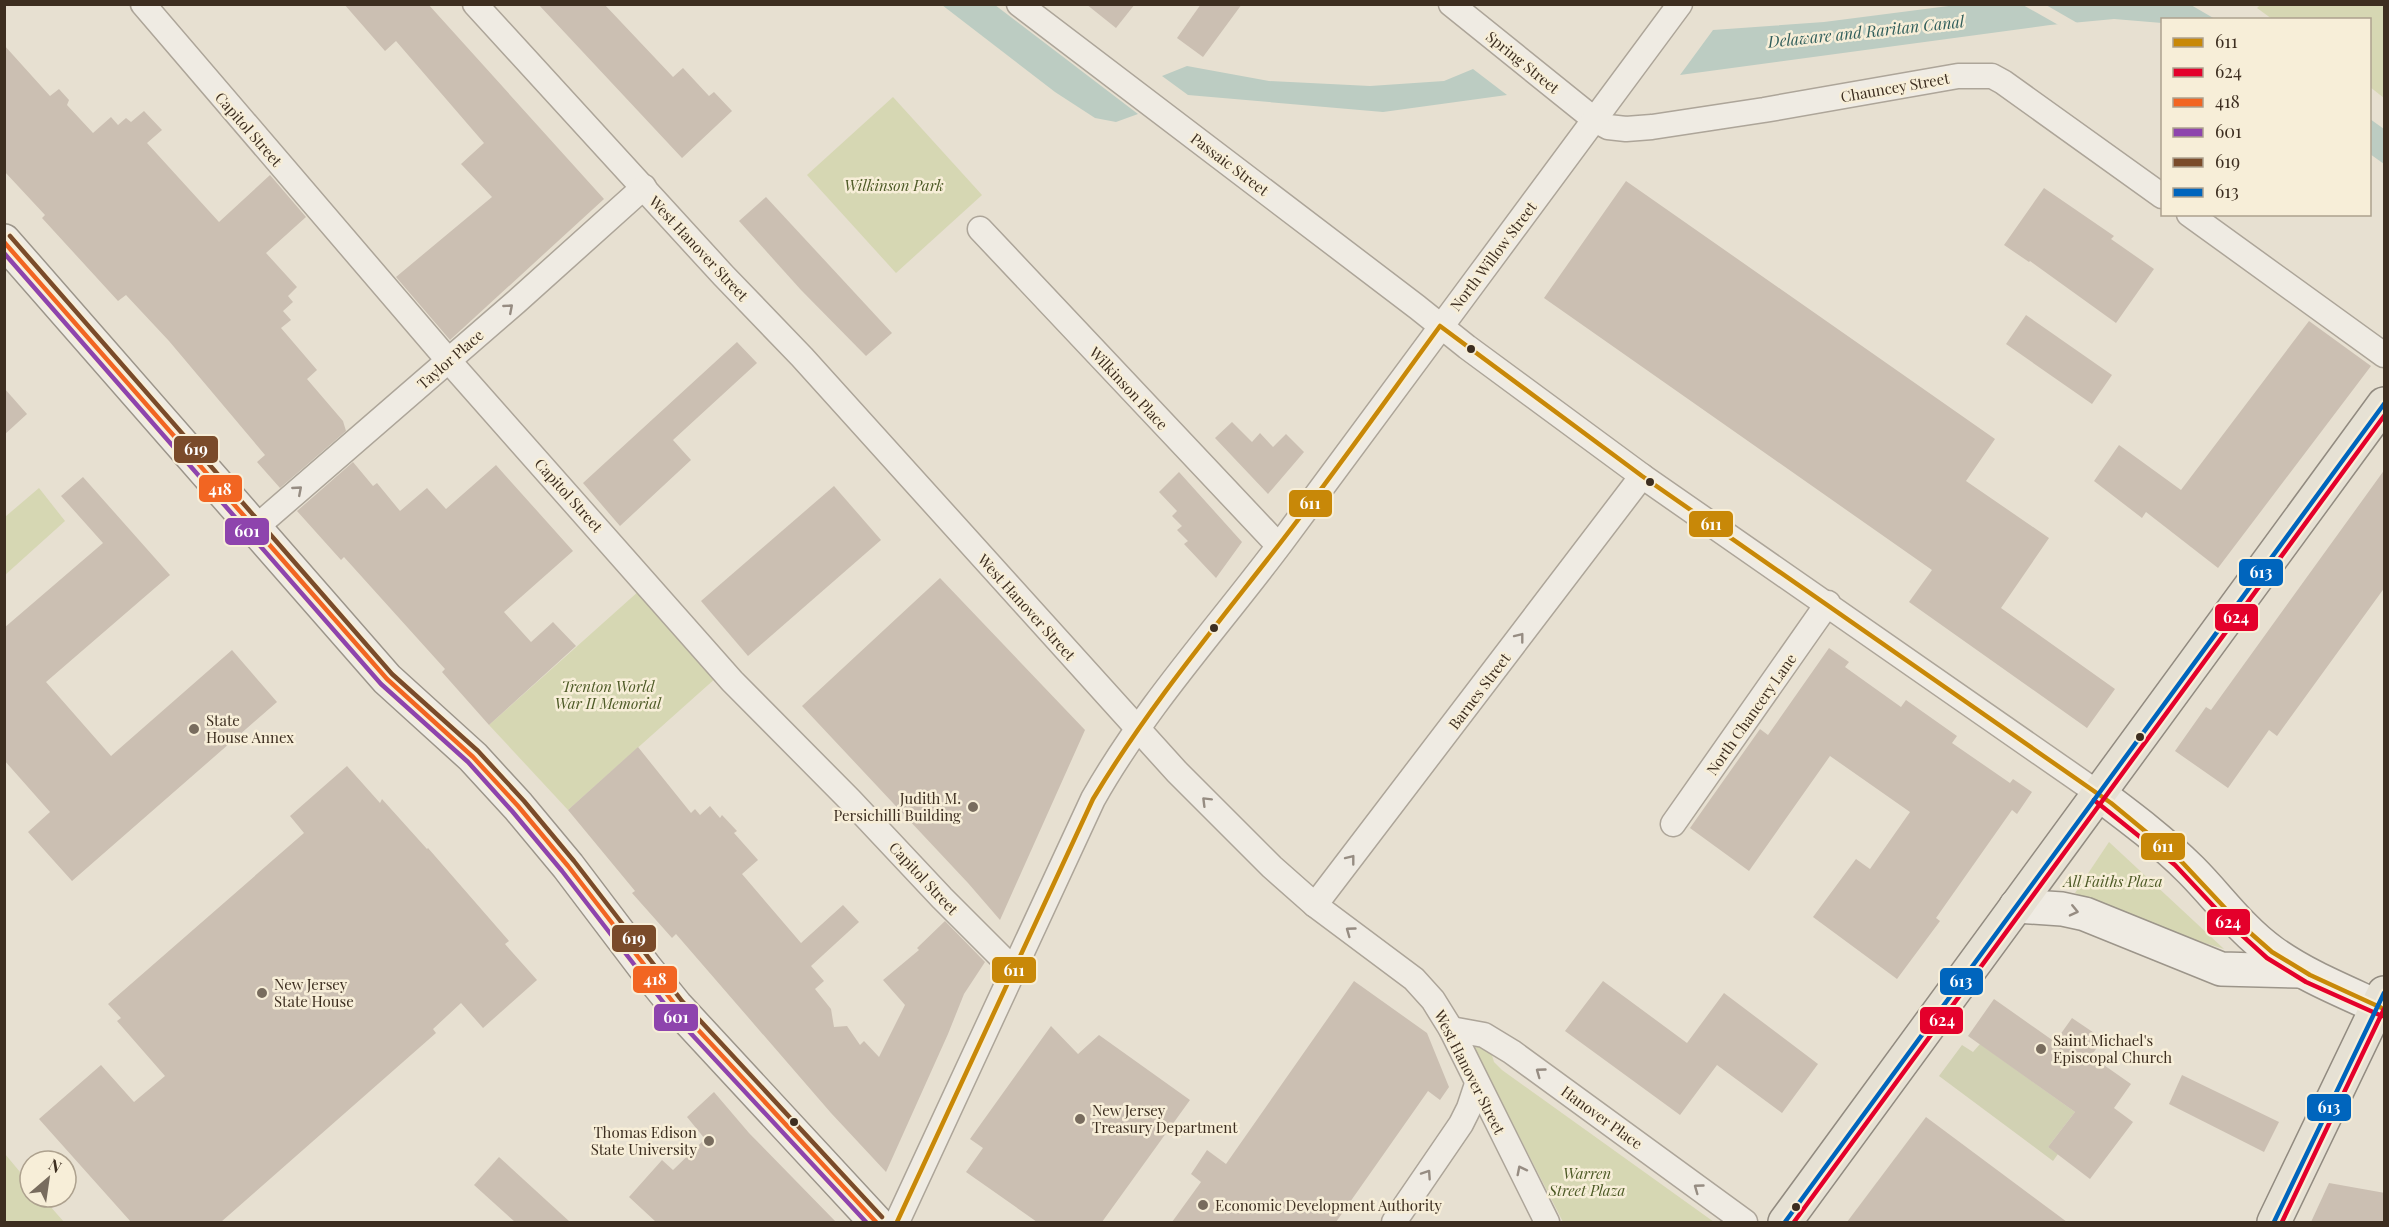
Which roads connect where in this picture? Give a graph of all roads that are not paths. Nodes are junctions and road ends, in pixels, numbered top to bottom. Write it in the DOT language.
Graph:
graph roads {
  1 [pos="142,4"];
  2 [pos="475,4"];
  3 [pos="1019,4"];
  4 [pos="1451,4"];
  5 [pos="1680,4"];
  6 [pos="1594,120"];
  7 [pos="644,187"];
  8 [pos="2161,195"];
  9 [pos="2192,216"];
  10 [pos="980,229"];
  11 [pos="4,242"];
  12 [pos="1440,326"];
  13 [pos="2385,356"];
  14 [pos="448,360"];
  15 [pos="2385,404"];
  16 [pos="1642,476"];
  17 [pos="254,529"];
  18 [pos="1278,545"];
  19 [pos="1827,603"];
  20 [pos="1138,729"];
  21 [pos="2099,794"];
  22 [pos="1673,824"];
  23 [pos="1315,905"];
  24 [pos="2016,906"];
  25 [pos="1013,969"];
  26 [pos="2300,971"];
  27 [pos="2382,1003"];
  28 [pos="1450,1029"];
  29 [pos="1477,1084"];
  30 [pos="876,1222"];
  31 [pos="897,1222"];
  32 [pos="1394,1222"];
  33 [pos="1547,1222"];
  34 [pos="1745,1222"];
  35 [pos="1785,1222"];
  36 [pos="2274,1222"];
  1 -- 14 [label="street, Capitol Street"];
  2 -- 7 [label="street, West Hanover Street"];
  3 -- 12 [label="street, Passaic Street"];
  4 -- 6 [label="street, Spring Street"];
  5 -- 6 [label="street, North Willow Street"];
  6 -- 8 [label="street, Chauncey Street"];
  6 -- 12 [label="street, North Willow Street"];
  14 -- 7 [label="street, Taylor Place, one-way"];
  7 -- 20 [label="street, West Hanover Street"];
  9 -- 13 [label="street"];
  10 -- 18 [label="street, Wilkinson Place"];
  11 -- 17 [label="street"];
  12 -- 16 [label="street, Passaic Street"];
  12 -- 18 [label="street, North Willow Street"];
  17 -- 14 [label="street, Taylor Place, one-way"];
  14 -- 25 [label="street, Capitol Street"];
  15 -- 21 [label="main road"];
  16 -- 19 [label="street, Passaic Street"];
  23 -- 16 [label="street, Barnes Street, one-way"];
  17 -- 30 [label="street"];
  18 -- 20 [label="street, North Willow Street"];
  19 -- 21 [label="street, Passaic Street"];
  19 -- 22 [label="street, North Chancery Lane"];
  23 -- 20 [label="street, West Hanover Street, one-way"];
  20 -- 25 [label="street, North Willow Street"];
  21 -- 24 [label="main road"];
  21 -- 26 [label="street"];
  28 -- 23 [label="street, West Hanover Street, one-way"];
  24 -- 26 [label="street, one-way"];
  24 -- 35 [label="main road"];
  25 -- 31 [label="street, North Willow Street"];
  26 -- 27 [label="street"];
  27 -- 36 [label="main road"];
  28 -- 29 [label="street, West Hanover Street"];
  34 -- 28 [label="street, Hanover Place, one-way"];
  32 -- 29 [label="street, one-way"];
  33 -- 29 [label="street, West Hanover Street, one-way"];
}
